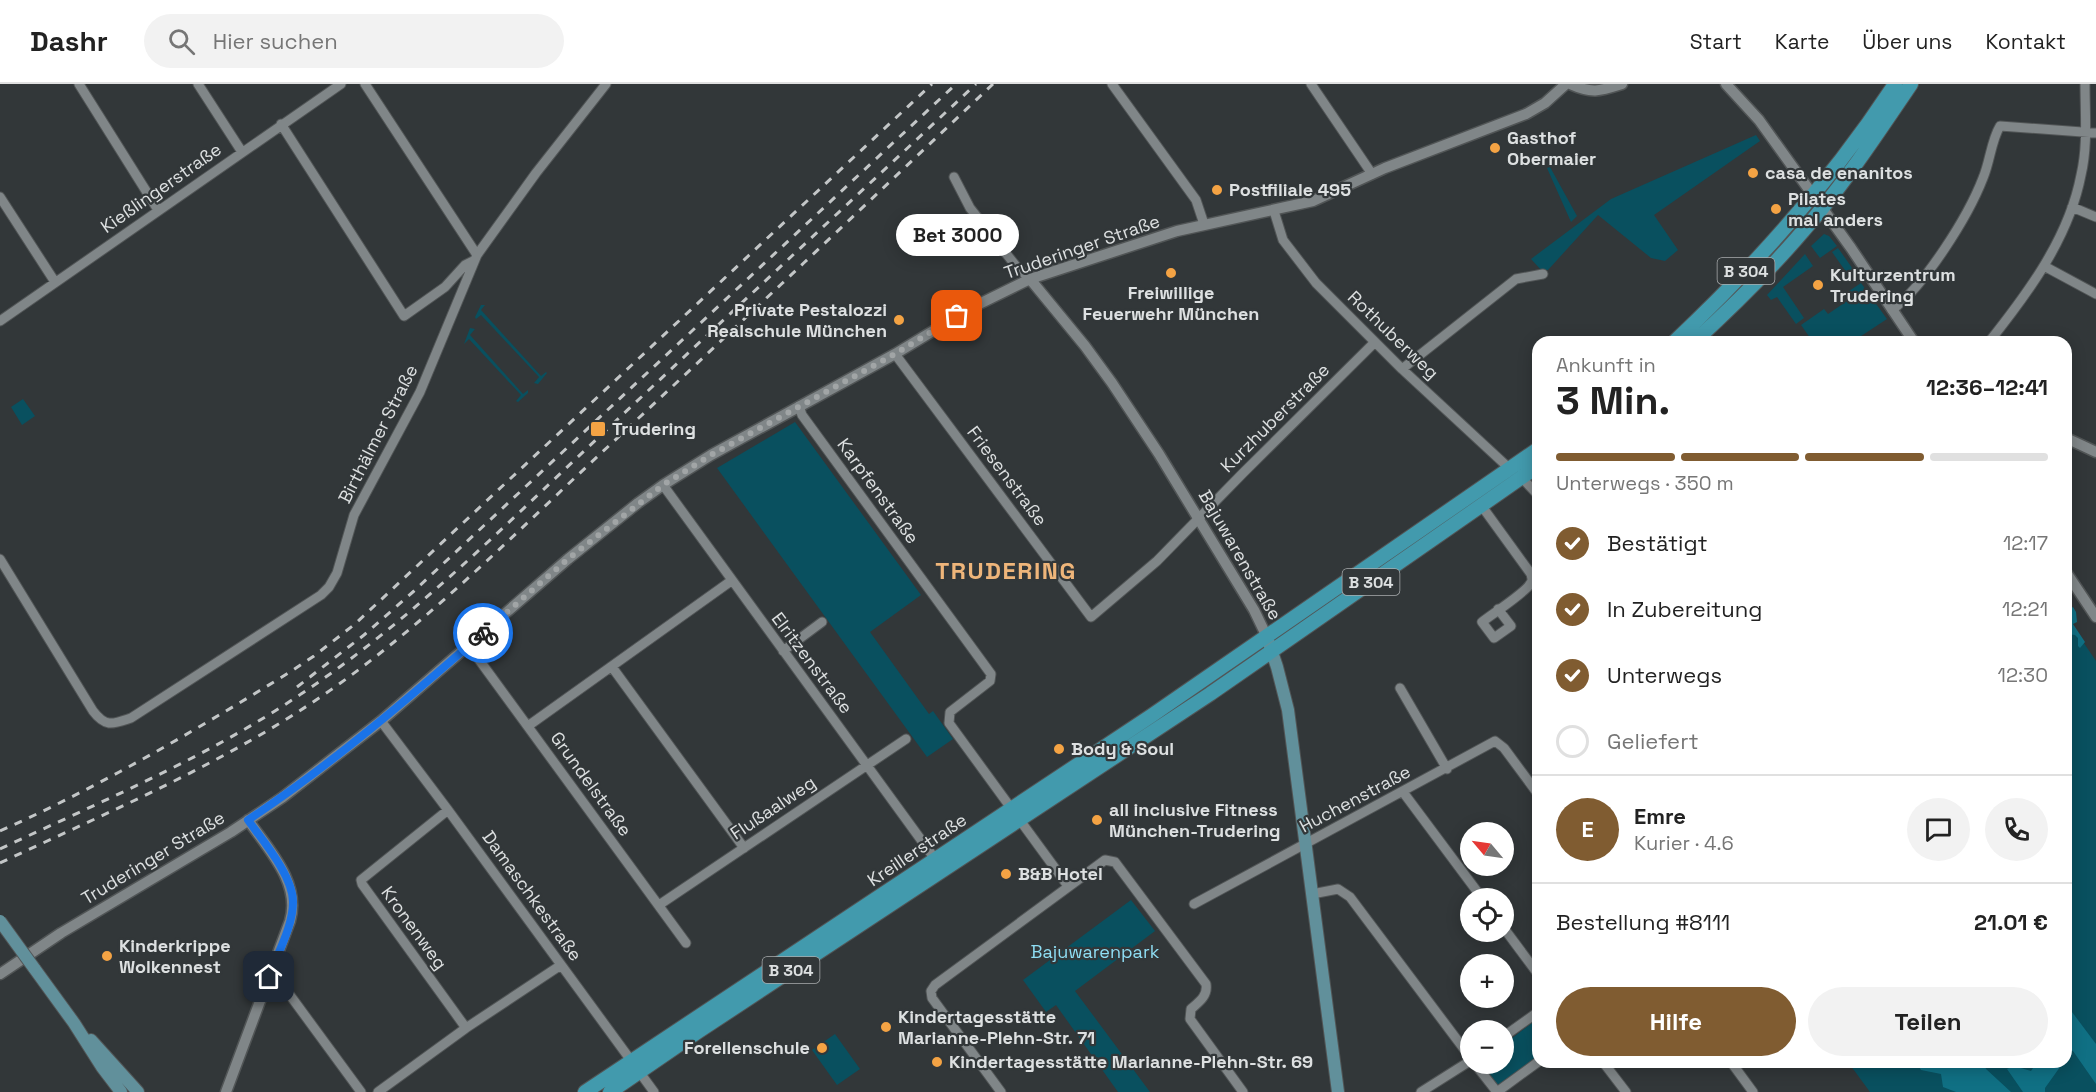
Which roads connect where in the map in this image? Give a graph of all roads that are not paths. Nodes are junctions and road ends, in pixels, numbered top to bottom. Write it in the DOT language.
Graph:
graph roads {
  1 [pos="79,84"];
  2 [pos="198,84"];
  3 [pos="341,84"];
  4 [pos="365,84"];
  5 [pos="606,84"];
  6 [pos="1112,84"];
  7 [pos="1311,84"];
  8 [pos="1566,84"];
  9 [pos="1570,84"];
  10 [pos="1622,84"];
  11 [pos="1726,84"];
  12 [pos="1895,84"];
  13 [pos="1911,84"];
  14 [pos="2085,84"];
  15 [pos="281,124"];
  16 [pos="2085,132"];
  17 [pos="2096,133"];
  18 [pos="242,152"];
  19 [pos="1372,174"];
  20 [pos="954,177"];
  21 [pos="1812,195"];
  22 [pos="0,197"];
  23 [pos="2072,207"];
  24 [pos="1822,209"];
  25 [pos="158,210"];
  26 [pos="1274,211"];
  27 [pos="2096,217"];
  28 [pos="1203,224"];
  29 [pos="475,258"];
  30 [pos="2044,266"];
  31 [pos="1543,274"];
  32 [pos="1029,279"];
  33 [pos="55,282"];
  34 [pos="445,287"];
  35 [pos="460,293"];
  36 [pos="2096,294"];
  37 [pos="1892,310"];
  38 [pos="0,321"];
  39 [pos="1680,336"];
  40 [pos="1700,336"];
  41 [pos="1910,336"];
  42 [pos="1993,336"];
  43 [pos="1375,342"];
  44 [pos="895,354"];
  45 [pos="1402,369"];
  46 [pos="798,406"];
  47 [pos="2072,441"];
  48 [pos="1532,453"];
  49 [pos="2096,453"];
  50 [pos="1510,469"];
  51 [pos="1532,470"];
  52 [pos="1522,478"];
  53 [pos="663,485"];
  54 [pos="1532,489"];
  55 [pos="1481,505"];
  56 [pos="1199,519"];
  57 [pos="1,561"];
  58 [pos="731,581"];
  59 [pos="2072,581"];
  60 [pos="1498,609"];
  61 [pos="1091,617"];
  62 [pos="2096,617"];
  63 [pos="822,622"];
  64 [pos="1267,637"];
  65 [pos="469,646"];
  66 [pos="783,651"];
  67 [pos="1272,652"];
  68 [pos="612,667"];
  69 [pos="1400,688"];
  70 [pos="381,721"];
  71 [pos="528,726"];
  72 [pos="906,739"];
  73 [pos="867,764"];
  74 [pos="1447,769"];
  75 [pos="1532,786"];
  76 [pos="1403,792"];
  77 [pos="448,810"];
  78 [pos="1016,814"];
  79 [pos="248,820"];
  80 [pos="1306,843"];
  81 [pos="744,848"];
  82 [pos="935,859"];
  83 [pos="1068,886"];
  84 [pos="1475,888"];
  85 [pos="1312,894"];
  86 [pos="1194,904"];
  87 [pos="659,905"];
  88 [pos="0,921"];
  89 [pos="1514,942"];
  90 [pos="686,943"];
  91 [pos="561,965"];
  92 [pos="1532,966"];
  93 [pos="0,974"];
  94 [pos="269,977"];
  95 [pos="1532,1016"];
  96 [pos="74,1023"];
  97 [pos="466,1028"];
  98 [pos="1514,1029"];
  99 [pos="1460,1046"];
  100 [pos="631,1061"];
  101 [pos="1460,1066"];
  102 [pos="1532,1066"];
  103 [pos="1608,1068"];
  104 [pos="1735,1068"];
  105 [pos="640,1073"];
  106 [pos="1483,1074"];
  107 [pos="121,1092"];
  108 [pos="138,1092"];
  109 [pos="226,1092"];
  110 [pos="361,1092"];
  111 [pos="378,1092"];
  112 [pos="585,1092"];
  113 [pos="610,1092"];
  114 [pos="654,1092"];
  115 [pos="1001,1092"];
  116 [pos="1243,1092"];
  117 [pos="1338,1092"];
  118 [pos="1421,1092"];
  119 [pos="1497,1092"];
  120 [pos="1626,1092"];
  121 [pos="1753,1092"];
  1 -- 25 [label="street"];
  2 -- 18 [label="street"];
  3 -- 15 [label="street, Kießlingerstraße"];
  4 -- 29 [label="street"];
  5 -- 29 [label="street, Birthälmer Straße"];
  6 -- 28 [label="street"];
  7 -- 19 [label="street"];
  8 -- 19 [label="street, Truderinger Straße"];
  9 -- 10 [label="street"];
  11 -- 21 [label="street"];
  12 -- 21 [label="main road, B 304"];
  13 -- 24 [label="main road, B 304"];
  14 -- 16 [label="street"];
  15 -- 18 [label="street, Kießlingerstraße"];
  15 -- 34 [label="street, Birthälmer Straße"];
  16 -- 17 [label="street"];
  16 -- 23 [label="street"];
  16 -- 37 [label="street"];
  18 -- 25 [label="street, Kießlingerstraße"];
  19 -- 26 [label="street, Truderinger Straße"];
  20 -- 32 [label="street, Bajuwarenstraße"];
  21 -- 24 [label="street"];
  21 -- 39 [label="main road, B 304"];
  22 -- 33 [label="street"];
  23 -- 27 [label="street"];
  23 -- 30 [label="street"];
  24 -- 37 [label="street"];
  24 -- 40 [label="main road, B 304"];
  25 -- 33 [label="street, Kießlingerstraße"];
  26 -- 28 [label="street, Truderinger Straße"];
  26 -- 43 [label="street, Rothuberweg"];
  28 -- 32 [label="street, Truderinger Straße"];
  29 -- 34 [label="street, Birthälmer Straße"];
  29 -- 35 [label="street, Birthälmer Straße"];
  30 -- 36 [label="street"];
  30 -- 42 [label="street"];
  31 -- 45 [label="street"];
  32 -- 44 [label="street, Truderinger Straße"];
  32 -- 56 [label="street, Bajuwarenstraße"];
  33 -- 38 [label="street, Kießlingerstraße"];
  34 -- 35 [label="street"];
  35 -- 57 [label="street, Birthälmer Straße"];
  37 -- 41 [label="street"];
  43 -- 45 [label="street, Rothuberweg"];
  43 -- 56 [label="street, Kurzhuberstraße"];
  44 -- 46 [label="street, Truderinger Straße"];
  44 -- 61 [label="street, Friesenstraße"];
  45 -- 50 [label="street, Rothuberweg"];
  46 -- 53 [label="street, Truderinger Straße"];
  46 -- 78 [label="street, Karpfenstraße"];
  47 -- 49 [label="street"];
  48 -- 50 [label="main road, B 304"];
  50 -- 64 [label="main road, B 304"];
  51 -- 52 [label="main road, B 304"];
  52 -- 54 [label="street"];
  52 -- 55 [label="main road, B 304"];
  53 -- 58 [label="street, Elritzenstraße"];
  53 -- 65 [label="street, Truderinger Straße"];
  55 -- 60 [label="street"];
  55 -- 67 [label="main road, B 304"];
  56 -- 61 [label="street, Kurzhuberstraße"];
  56 -- 64 [label="street, Bajuwarenstraße"];
  58 -- 66 [label="street, Elritzenstraße"];
  58 -- 68 [label="street"];
  59 -- 62 [label="street"];
  63 -- 66 [label="street"];
  64 -- 67 [label="main road, Bajuwarenstraße"];
  64 -- 78 [label="main road, Kreillerstraße / B 304"];
  65 -- 70 [label="street, Truderinger Straße"];
  65 -- 71 [label="street, Grundelstraße"];
  66 -- 73 [label="street, Elritzenstraße"];
  67 -- 78 [label="main road, Kreillerstraße / B 304"];
  67 -- 80 [label="main road, Bajuwarenstraße"];
  68 -- 71 [label="street"];
  68 -- 81 [label="street"];
  69 -- 74 [label="street"];
  70 -- 77 [label="street, Damaschkestraße"];
  70 -- 79 [label="street, Truderinger Straße"];
  71 -- 87 [label="street, Grundelstraße"];
  72 -- 73 [label="street, Flußaalweg"];
  73 -- 81 [label="street, Flußaalweg"];
  73 -- 82 [label="street, Elritzenstraße"];
  74 -- 75 [label="street, Huchenstraße"];
  74 -- 76 [label="street, Huchenstraße"];
  76 -- 80 [label="street, Huchenstraße"];
  76 -- 84 [label="street"];
  77 -- 91 [label="street, Damaschkestraße"];
  77 -- 97 [label="street, Kronenweg"];
  78 -- 82 [label="main road, Kreillerstraße / B 304"];
  78 -- 83 [label="street"];
  78 -- 105 [label="main road, Kreillerstraße / B 304"];
  79 -- 93 [label="street, Truderinger Straße"];
  79 -- 94 [label="street"];
  80 -- 85 [label="main road, Bajuwarenstraße"];
  80 -- 86 [label="street, Huchenstraße"];
  81 -- 87 [label="street, Flußaalweg"];
  82 -- 100 [label="main road, Kreillerstraße / B 304"];
  83 -- 115 [label="street"];
  83 -- 116 [label="street"];
  85 -- 99 [label="street"];
  85 -- 117 [label="main road, Bajuwarenstraße"];
  87 -- 90 [label="street, Grundelstraße"];
  88 -- 96 [label="main road, bridge"];
  89 -- 92 [label="street"];
  91 -- 97 [label="street"];
  91 -- 100 [label="street, Damaschkestraße"];
  94 -- 109 [label="street"];
  94 -- 110 [label="street"];
  95 -- 98 [label="street"];
  96 -- 107 [label="main road"];
  96 -- 108 [label="main road"];
  97 -- 111 [label="street"];
  100 -- 105 [label="street, Damaschkestraße"];
  100 -- 112 [label="main road, Kreillerstraße / B 304"];
  101 -- 118 [label="street"];
  102 -- 119 [label="street"];
  103 -- 120 [label="street"];
  104 -- 121 [label="street"];
  105 -- 113 [label="main road, Kreillerstraße / B 304"];
  105 -- 114 [label="street, Damaschkestraße"];
  106 -- 119 [label="street"];
}
